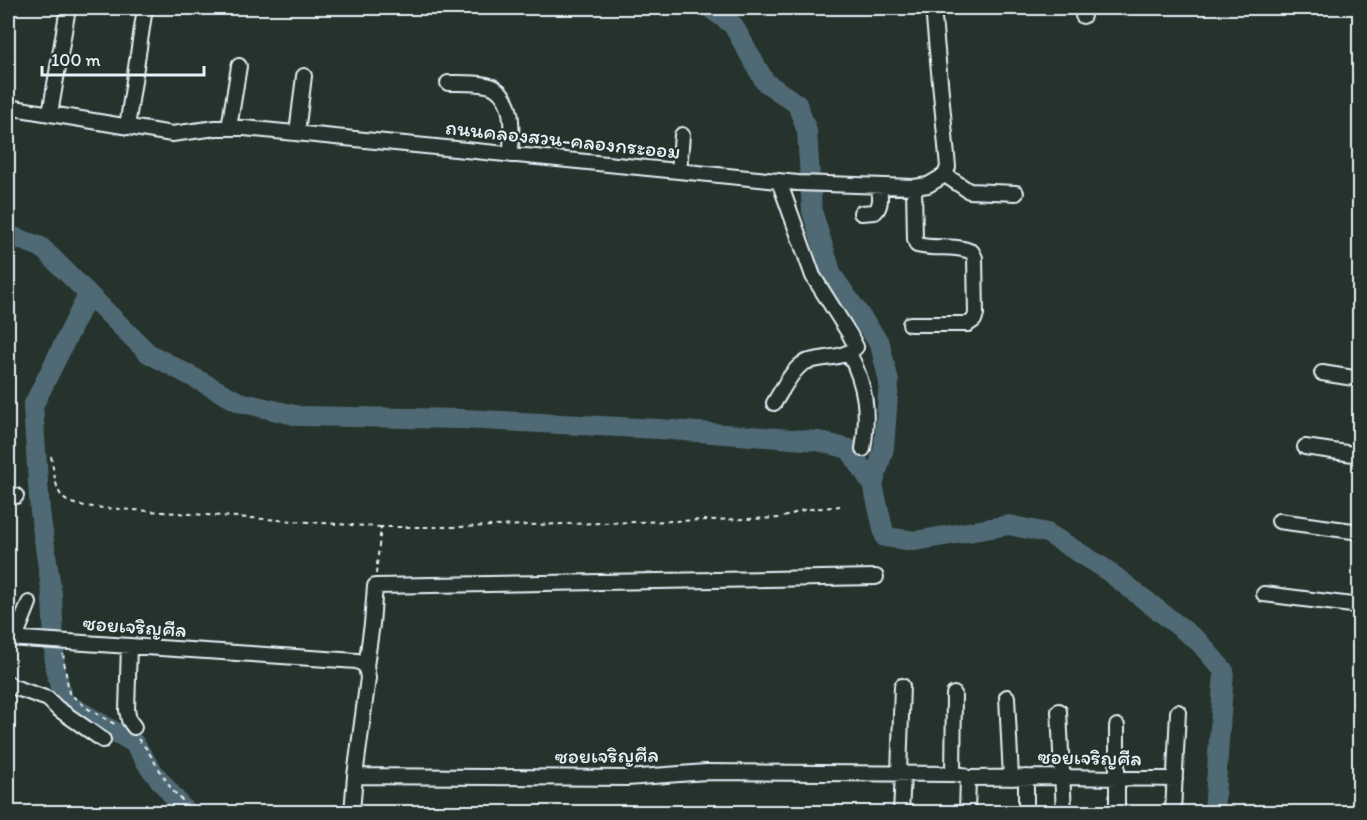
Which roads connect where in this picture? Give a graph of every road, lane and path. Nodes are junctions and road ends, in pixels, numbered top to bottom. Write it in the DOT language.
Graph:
graph roads {
  1 [pos="68,8"];
  2 [pos="145,8"];
  3 [pos="933,8"];
  4 [pos="239,66"];
  5 [pos="304,76"];
  6 [pos="448,83"];
  7 [pos="8,107"];
  8 [pos="50,114"];
  9 [pos="127,127"];
  10 [pos="229,128"];
  11 [pos="297,133"];
  12 [pos="682,135"];
  13 [pos="511,155"];
  14 [pos="679,171"];
  15 [pos="945,176"];
  16 [pos="779,181"];
  17 [pos="879,186"];
  18 [pos="914,187"];
  19 [pos="1016,193"];
  20 [pos="861,213"];
  21 [pos="910,324"];
  22 [pos="849,353"];
  23 [pos="1322,373"];
  24 [pos="1359,379"];
  25 [pos="774,403"];
  26 [pos="1305,447"];
  27 [pos="863,449"];
  28 [pos="1359,455"];
  29 [pos="51,456"];
  30 [pos="840,506"];
  31 [pos="1279,521"];
  32 [pos="381,527"];
  33 [pos="1359,532"];
  34 [pos="669,566"];
  35 [pos="876,577"];
  36 [pos="669,580"];
  37 [pos="375,586"];
  38 [pos="1264,594"];
  39 [pos="29,603"];
  40 [pos="1359,606"];
  41 [pos="10,640"];
  42 [pos="57,641"];
  43 [pos="129,646"];
  44 [pos="366,666"];
  45 [pos="8,683"];
  46 [pos="902,686"];
  47 [pos="954,694"];
  48 [pos="1007,697"];
  49 [pos="1059,711"];
  50 [pos="1178,712"];
  51 [pos="1117,726"];
  52 [pos="131,731"];
  53 [pos="104,740"];
  54 [pos="901,774"];
  55 [pos="953,774"];
  56 [pos="355,776"];
  57 [pos="1026,777"];
  58 [pos="1062,777"];
  59 [pos="968,778"];
  60 [pos="1011,778"];
  61 [pos="1118,778"];
  62 [pos="1175,780"];
  63 [pos="194,813"];
  64 [pos="352,813"];
  65 [pos="901,813"];
  66 [pos="967,813"];
  67 [pos="1026,813"];
  68 [pos="1064,813"];
  69 [pos="1118,813"];
  70 [pos="1173,813"];
  1 -- 8 [label="street"];
  2 -- 9 [label="street"];
  3 -- 15 [label="street"];
  4 -- 10 [label="street"];
  5 -- 11 [label="street"];
  6 -- 13 [label="street"];
  7 -- 8 [label="street, ถนนคลองสวน-คลองกระออม"];
  8 -- 9 [label="street, ถนนคลองสวน-คลองกระออม"];
  9 -- 10 [label="street, ถนนคลองสวน-คลองกระออม"];
  10 -- 11 [label="street, ถนนคลองสวน-คลองกระออม"];
  11 -- 13 [label="street, ถนนคลองสวน-คลองกระออม"];
  12 -- 14 [label="street"];
  13 -- 14 [label="street, ถนนคลองสวน-คลองกระออม"];
  14 -- 16 [label="street, ถนนคลองสวน-คลองกระออม"];
  15 -- 18 [label="street, ถนนคลองสวน-คลองกระออม"];
  15 -- 19 [label="street"];
  16 -- 17 [label="street, ถนนคลองสวน-คลองกระออม"];
  16 -- 22 [label="street"];
  17 -- 18 [label="street, ถนนคลองสวน-คลองกระออม"];
  17 -- 20 [label="street"];
  18 -- 21 [label="street"];
  22 -- 25 [label="street"];
  22 -- 27 [label="street"];
  23 -- 24 [label="street"];
  26 -- 28 [label="street"];
  29 -- 32 [label="path"];
  30 -- 32 [label="path"];
  31 -- 33 [label="street"];
  32 -- 37 [label="path"];
  34 -- 36 [label="street"];
  35 -- 36 [label="street"];
  36 -- 37 [label="street"];
  37 -- 44 [label="street"];
  38 -- 40 [label="street"];
  39 -- 41 [label="street"];
  41 -- 42 [label="street, ซอยเจริญศีล"];
  42 -- 43 [label="street, ซอยเจริญศีล"];
  42 -- 52 [label="path"];
  43 -- 44 [label="street, ซอยเจริญศีล"];
  43 -- 52 [label="street"];
  44 -- 56 [label="street"];
  45 -- 53 [label="street"];
  46 -- 54 [label="street"];
  47 -- 55 [label="street"];
  48 -- 60 [label="street"];
  49 -- 58 [label="street"];
  50 -- 62 [label="street"];
  51 -- 61 [label="street"];
  52 -- 63 [label="path"];
  54 -- 55 [label="street, ซอยเจริญศีล"];
  54 -- 56 [label="street, ซอยเจริญศีล"];
  54 -- 65 [label="street"];
  55 -- 59 [label="street, ซอยเจริญศีล"];
  56 -- 64 [label="street"];
  57 -- 58 [label="street, ซอยเจริญศีล"];
  57 -- 60 [label="street, ซอยเจริญศีล"];
  57 -- 67 [label="street"];
  58 -- 61 [label="street, ซอยเจริญศีล"];
  58 -- 68 [label="street"];
  59 -- 60 [label="street, ซอยเจริญศีล"];
  59 -- 66 [label="street"];
  61 -- 62 [label="street, ซอยเจริญศีล"];
  61 -- 69 [label="street"];
  62 -- 70 [label="street"];
}
